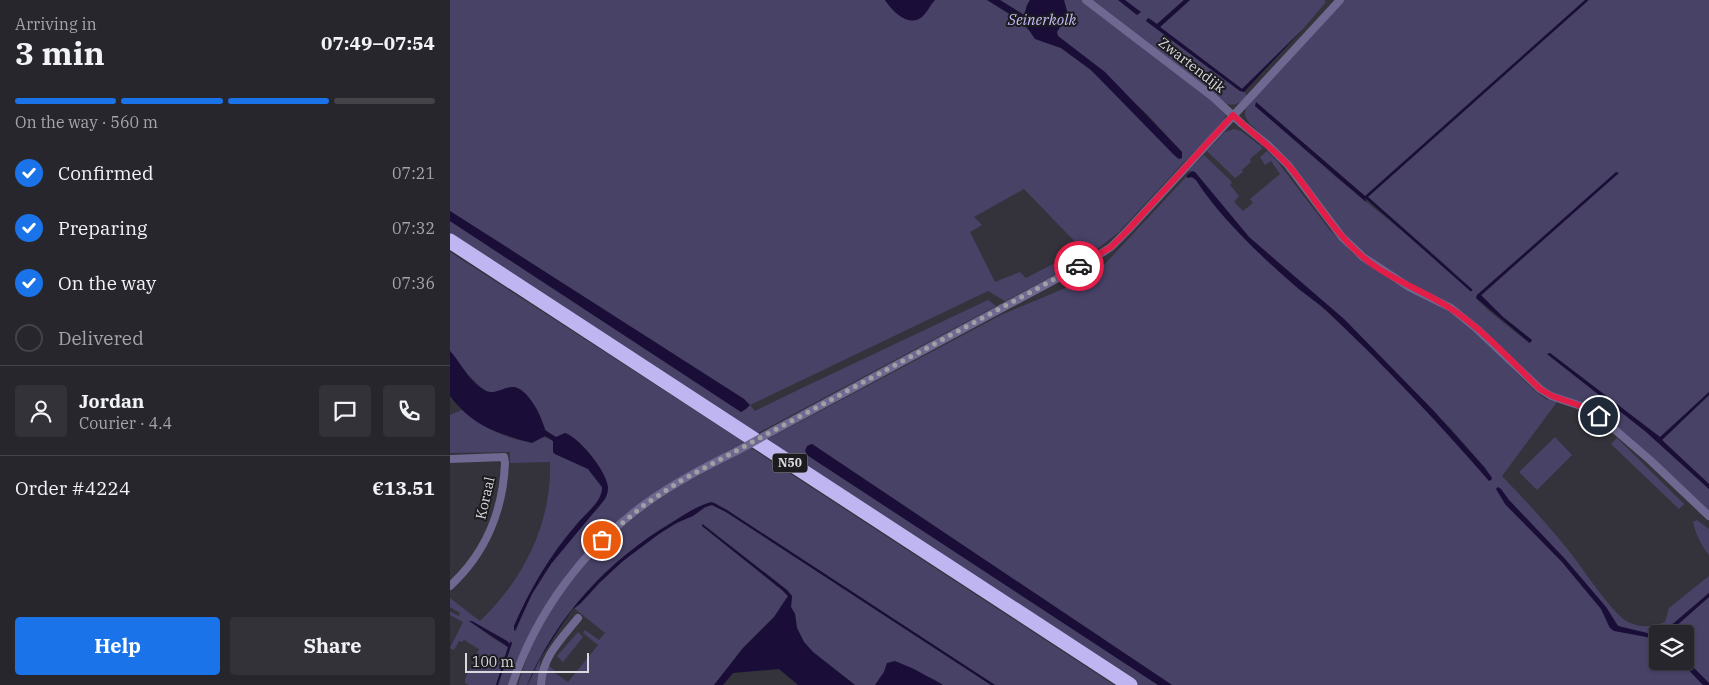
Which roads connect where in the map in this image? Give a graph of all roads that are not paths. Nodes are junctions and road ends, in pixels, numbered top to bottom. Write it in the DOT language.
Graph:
graph roads {
  1 [pos="1086,0"];
  2 [pos="1340,0"];
  3 [pos="1233,115"];
  4 [pos="450,241"];
  5 [pos="450,247"];
  6 [pos="450,459"];
  7 [pos="1709,516"];
  8 [pos="450,586"];
  9 [pos="578,618"];
  10 [pos="512,685"];
  11 [pos="541,685"];
  12 [pos="1121,685"];
  13 [pos="1130,685"];
  1 -- 3 [label="street, Zwartendijk"];
  2 -- 3 [label="street"];
  3 -- 7 [label="street, Zwartendijk"];
  3 -- 10 [label="street, bridge"];
  4 -- 13 [label="highway, N50"];
  5 -- 12 [label="highway, N50"];
  6 -- 8 [label="street, Koraal"];
  9 -- 11 [label="street"];
}
